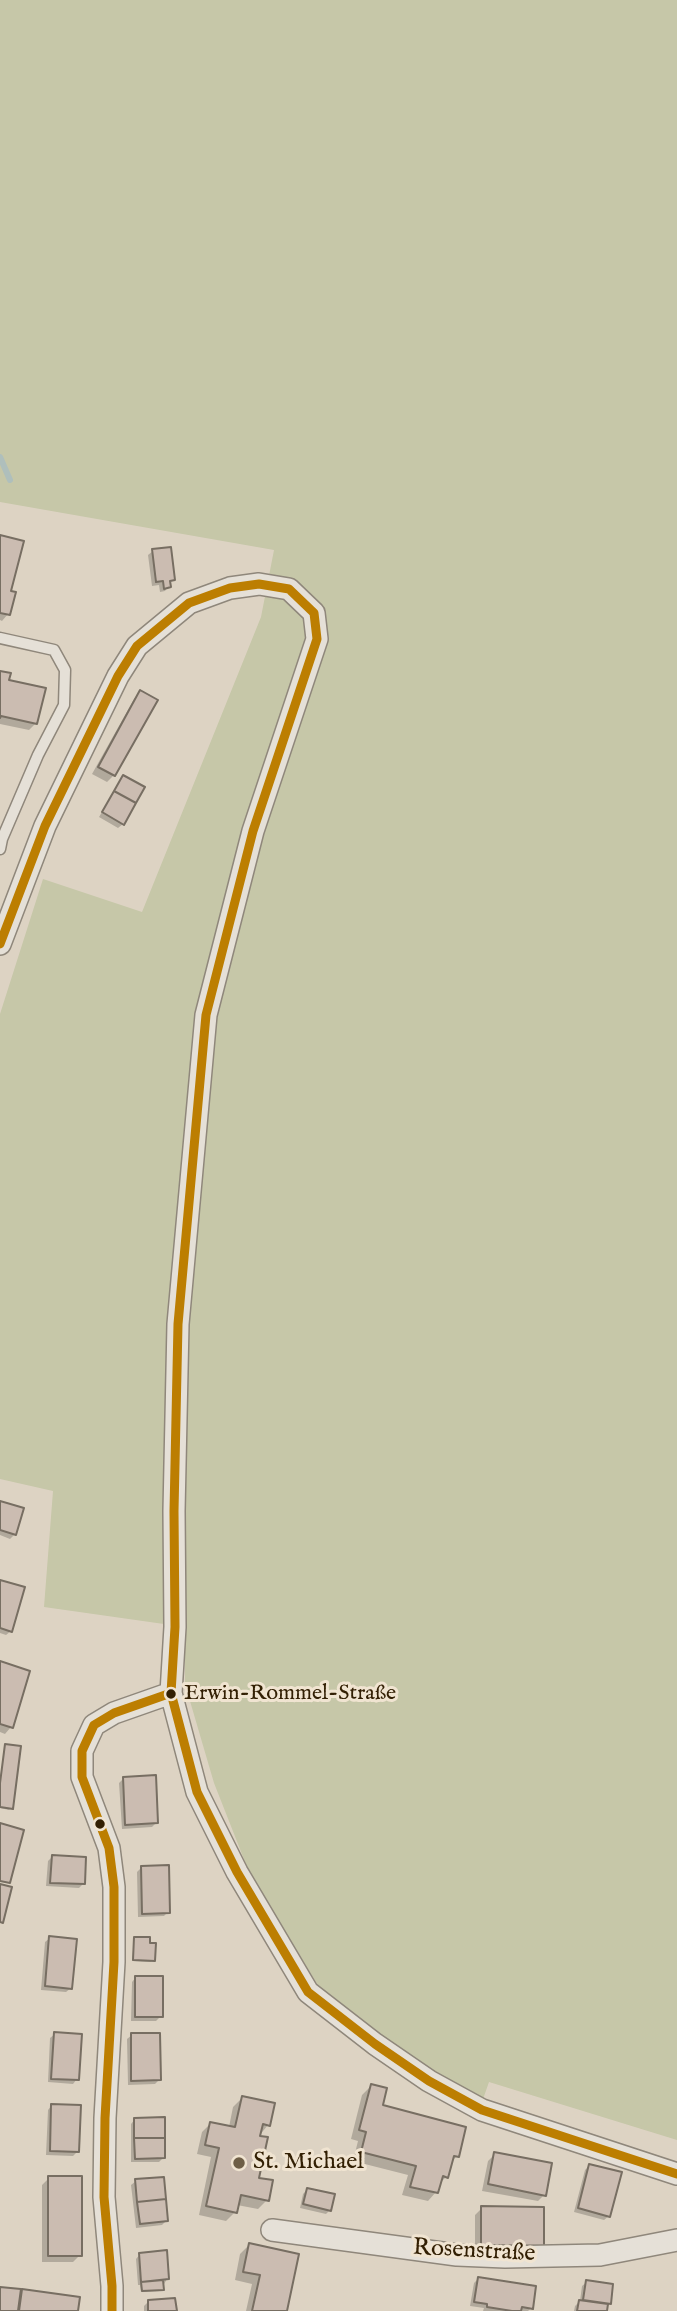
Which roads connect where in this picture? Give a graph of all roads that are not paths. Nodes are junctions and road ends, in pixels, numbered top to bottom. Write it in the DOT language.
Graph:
graph roads {
  1 [pos="0,638"];
  2 [pos="0,849"];
  3 [pos="0,944"];
  4 [pos="172,1693"];
  5 [pos="677,2174"];
  6 [pos="272,2230"];
  7 [pos="677,2240"];
  8 [pos="112,2311"];
  1 -- 2 [label="lane"];
  3 -- 4 [label="street"];
  4 -- 5 [label="street"];
  4 -- 8 [label="street"];
  6 -- 7 [label="street, Rosenstraße"];
}
